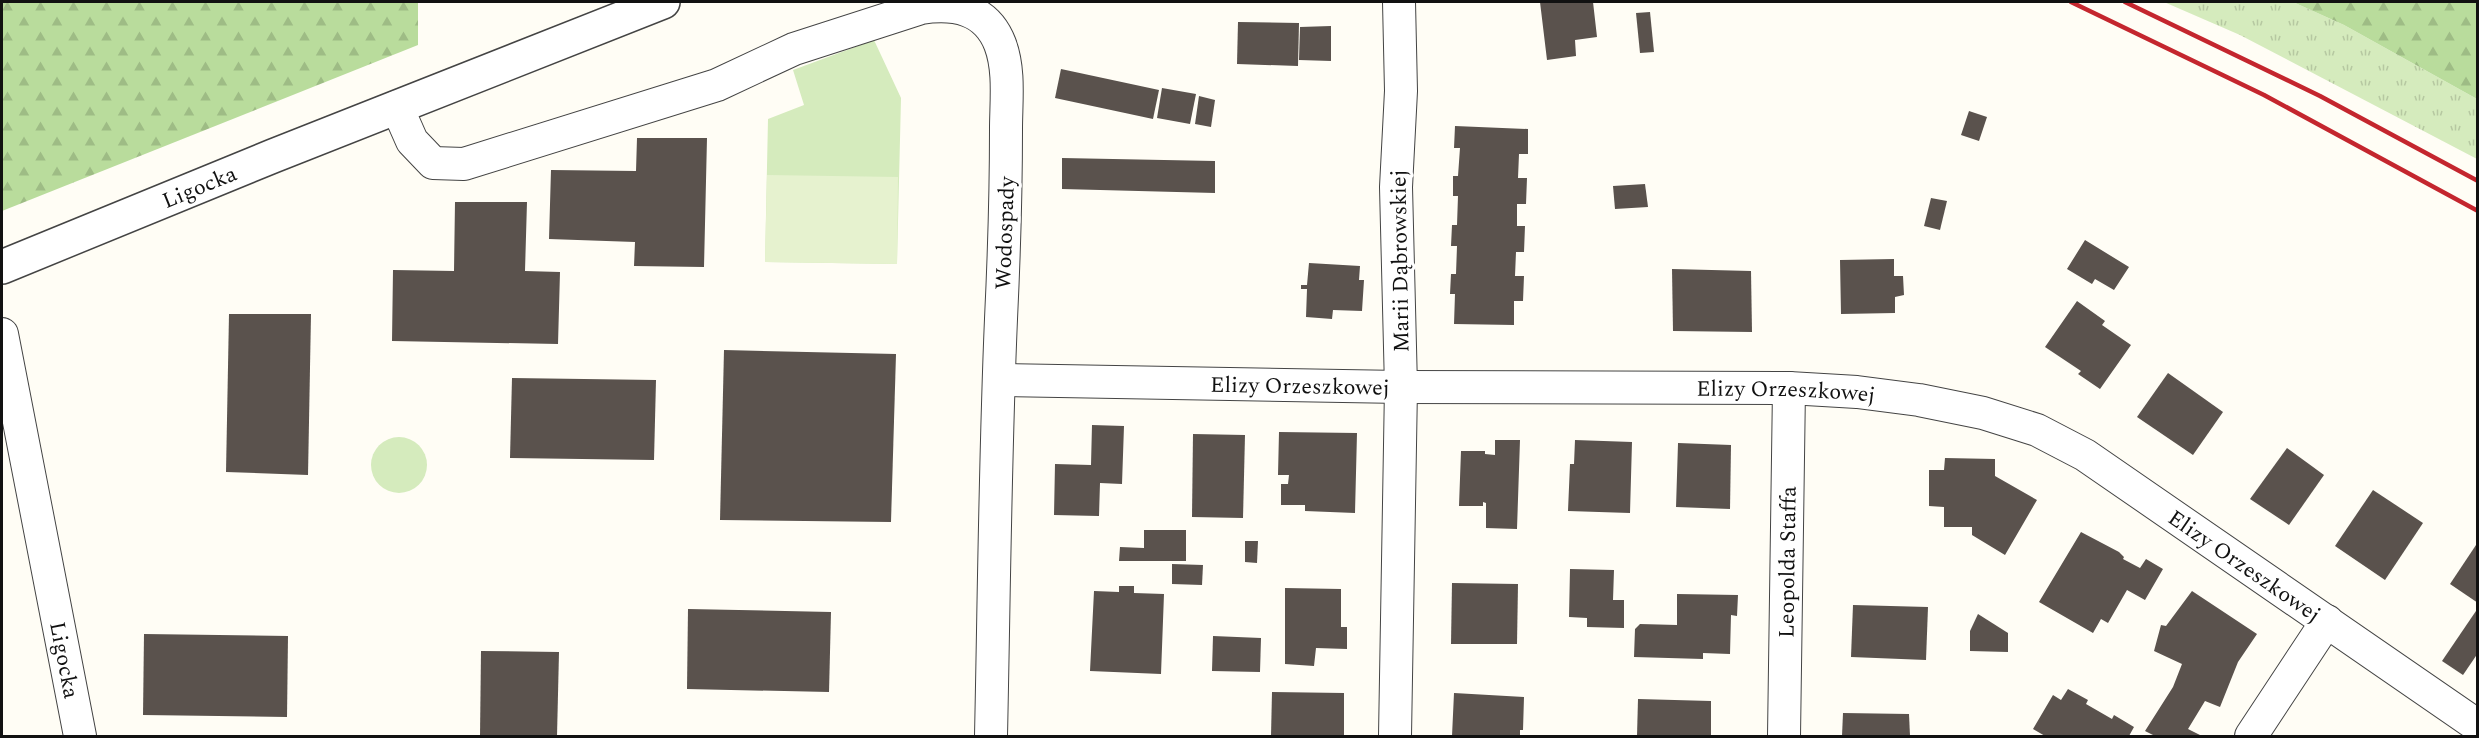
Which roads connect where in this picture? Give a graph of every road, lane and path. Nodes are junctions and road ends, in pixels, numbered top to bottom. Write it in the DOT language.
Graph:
graph roads {
  1 [pos="663,2"];
  2 [pos="1399,2"];
  3 [pos="397,107"];
  4 [pos="2,267"];
  5 [pos="2,334"];
  6 [pos="1000,380"];
  7 [pos="1401,387"];
  8 [pos="1789,388"];
  9 [pos="2327,621"];
  10 [pos="2478,726"];
  11 [pos="80,736"];
  12 [pos="990,736"];
  13 [pos="1395,736"];
  14 [pos="1784,736"];
  15 [pos="2251,736"];
  1 -- 3 [label="street, Ligocka"];
  2 -- 7 [label="street, Marii Dąbrowskiej"];
  3 -- 4 [label="street, Ligocka"];
  3 -- 6 [label="street, Wodospady"];
  5 -- 11 [label="street, Ligocka"];
  6 -- 7 [label="street, Elizy Orzeszkowej"];
  6 -- 12 [label="street, Wodospady"];
  7 -- 8 [label="street, Elizy Orzeszkowej"];
  7 -- 13 [label="street, Marii Dąbrowskiej"];
  8 -- 9 [label="street, Elizy Orzeszkowej"];
  8 -- 14 [label="street, Leopolda Staffa"];
  9 -- 10 [label="street, Elizy Orzeszkowej"];
  9 -- 15 [label="street"];
}
